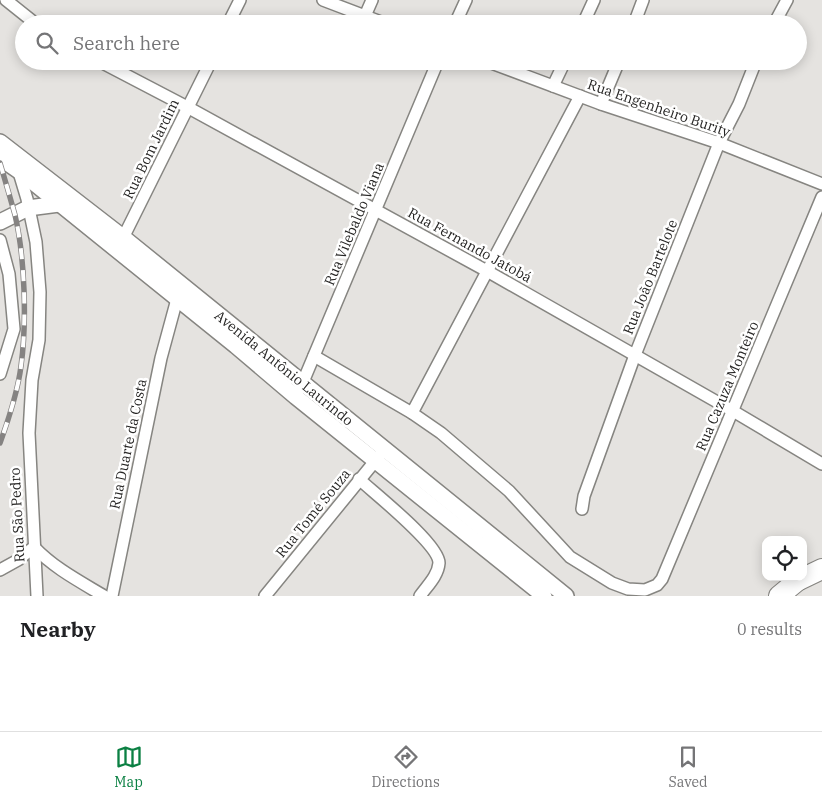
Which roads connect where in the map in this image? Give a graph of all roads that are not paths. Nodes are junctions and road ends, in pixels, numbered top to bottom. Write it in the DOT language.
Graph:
graph roads {
  1 [pos="6,0"];
  2 [pos="240,0"];
  3 [pos="323,0"];
  4 [pos="372,0"];
  5 [pos="466,0"];
  6 [pos="594,0"];
  7 [pos="643,0"];
  8 [pos="787,0"];
  9 [pos="25,15"];
  10 [pos="232,15"];
  11 [pos="362,15"];
  12 [pos="365,15"];
  13 [pos="459,15"];
  14 [pos="587,15"];
  15 [pos="637,15"];
  16 [pos="779,15"];
  17 [pos="116,70"];
  18 [pos="207,70"];
  19 [pos="434,70"];
  20 [pos="510,70"];
  21 [pos="561,70"];
  22 [pos="615,70"];
  23 [pos="752,70"];
  24 [pos="553,86"];
  25 [pos="580,96"];
  26 [pos="600,104"];
  27 [pos="189,108"];
  28 [pos="0,131"];
  29 [pos="719,143"];
  30 [pos="2,149"];
  31 [pos="19,171"];
  32 [pos="822,184"];
  33 [pos="822,197"];
  34 [pos="59,204"];
  35 [pos="28,208"];
  36 [pos="376,210"];
  37 [pos="0,222"];
  38 [pos="0,240"];
  39 [pos="120,244"];
  40 [pos="487,271"];
  41 [pos="177,299"];
  42 [pos="635,355"];
  43 [pos="314,356"];
  44 [pos="0,374"];
  45 [pos="304,383"];
  46 [pos="296,397"];
  47 [pos="733,411"];
  48 [pos="412,413"];
  49 [pos="380,455"];
  50 [pos="822,464"];
  51 [pos="359,479"];
  52 [pos="582,509"];
  53 [pos="34,547"];
  54 [pos="822,562"];
  55 [pos="822,569"];
  56 [pos="0,570"];
  57 [pos="807,574"];
  58 [pos="807,576"];
  59 [pos="798,581"];
  60 [pos="37,596"];
  61 [pos="104,596"];
  62 [pos="112,596"];
  63 [pos="265,596"];
  64 [pos="420,596"];
  65 [pos="544,596"];
  66 [pos="566,596"];
  67 [pos="780,596"];
  1 -- 9 [label="street"];
  2 -- 10 [label="street"];
  3 -- 11 [label="street"];
  4 -- 12 [label="street"];
  5 -- 13 [label="street"];
  6 -- 14 [label="street"];
  7 -- 15 [label="street"];
  8 -- 16 [label="street"];
  17 -- 27 [label="street, Rua Fernando Jatobá"];
  18 -- 27 [label="street, Rua Bom Jardim"];
  19 -- 36 [label="street, Rua Vilebaldo Viana"];
  20 -- 24 [label="street, Rua Engenheiro Burity"];
  21 -- 24 [label="street"];
  22 -- 26 [label="street"];
  23 -- 29 [label="street, Rua João Bartelote"];
  24 -- 25 [label="street, Rua Engenheiro Burity"];
  25 -- 26 [label="street, Rua Engenheiro Burity"];
  25 -- 40 [label="street"];
  26 -- 29 [label="street, Rua Engenheiro Burity"];
  27 -- 36 [label="street, Rua Fernando Jatobá"];
  27 -- 39 [label="street, Rua Bom Jardim"];
  28 -- 30 [label="main road"];
  29 -- 32 [label="street, Rua Engenheiro Burity"];
  29 -- 42 [label="street, Rua João Bartelote"];
  30 -- 31 [label="main road, Avenida Antônio Laurindo"];
  30 -- 39 [label="main road, Avenida Antônio Laurindo"];
  31 -- 34 [label="main road, Avenida Antônio Laurindo"];
  31 -- 35 [label="street, Rua São Pedro"];
  33 -- 47 [label="street, Rua Cazuza Monteiro"];
  34 -- 35 [label="main road"];
  34 -- 39 [label="main road, Avenida Antônio Laurindo"];
  35 -- 37 [label="main road"];
  35 -- 53 [label="street, Rua São Pedro"];
  36 -- 40 [label="street, Rua Fernando Jatobá"];
  36 -- 43 [label="street, Rua Vilebaldo Viana"];
  38 -- 44 [label="street"];
  39 -- 41 [label="main road, Avenida Antônio Laurindo"];
  39 -- 45 [label="main road, Avenida Antônio Laurindo"];
  40 -- 42 [label="street, Rua Fernando Jatobá"];
  40 -- 48 [label="street"];
  41 -- 46 [label="main road, Avenida Antônio Laurindo"];
  41 -- 62 [label="street, Rua Duarte da Costa"];
  42 -- 47 [label="street, Rua Fernando Jatobá"];
  42 -- 52 [label="street, Rua João Bartelote"];
  43 -- 45 [label="street, Rua Vilebaldo Viana"];
  43 -- 48 [label="street"];
  45 -- 46 [label="street, Rua Vilebaldo Viana"];
  45 -- 49 [label="main road, Avenida Antônio Laurindo"];
  46 -- 49 [label="main road, Avenida Antônio Laurindo"];
  47 -- 48 [label="street, Rua Cazuza Monteiro"];
  47 -- 50 [label="street, Rua Fernando Jatobá"];
  49 -- 51 [label="street, Rua Tomé Souza"];
  49 -- 65 [label="main road, Avenida Antônio Laurindo"];
  49 -- 66 [label="main road, Avenida Antônio Laurindo"];
  51 -- 63 [label="street, Rua Tomé Souza"];
  51 -- 64 [label="street"];
  53 -- 56 [label="street"];
  53 -- 60 [label="street, Rua São Pedro"];
  53 -- 61 [label="street"];
  54 -- 57 [label="highway"];
  55 -- 58 [label="highway"];
  59 -- 67 [label="highway"];
}
